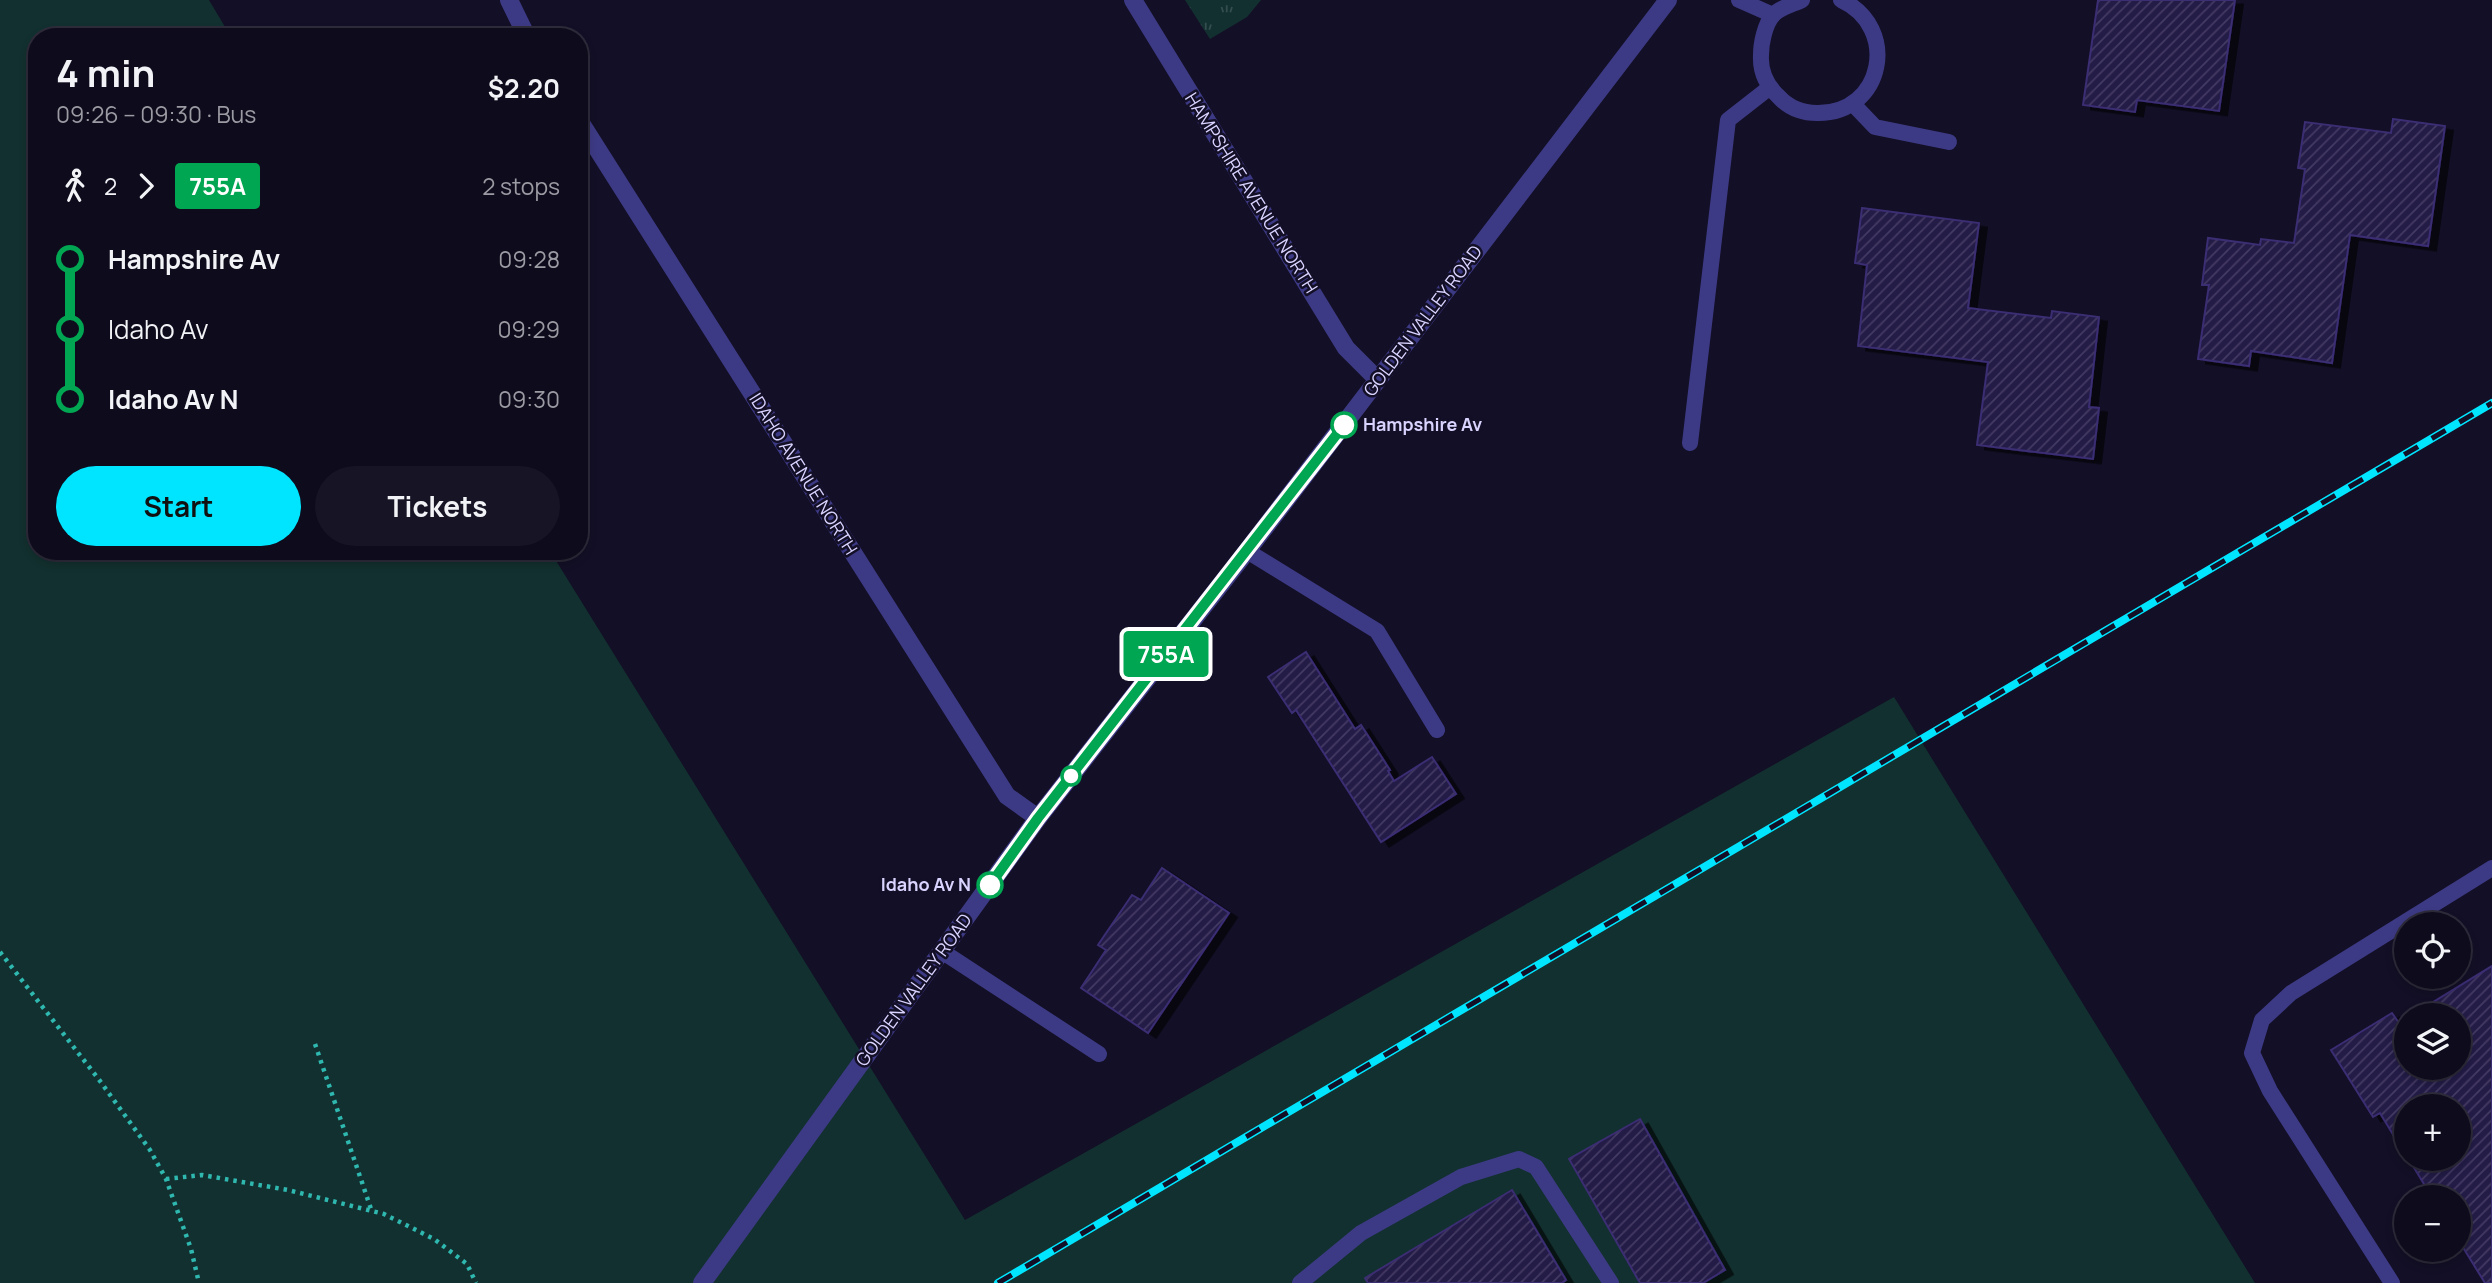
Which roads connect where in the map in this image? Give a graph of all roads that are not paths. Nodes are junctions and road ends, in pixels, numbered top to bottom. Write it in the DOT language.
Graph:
graph roads {
  1 [pos="509,0"];
  2 [pos="1133,0"];
  3 [pos="1668,0"];
  4 [pos="1739,0"];
  5 [pos="1802,0"];
  6 [pos="1841,0"];
  7 [pos="1773,15"];
  8 [pos="523,28"];
  9 [pos="1769,88"];
  10 [pos="1853,104"];
  11 [pos="588,134"];
  12 [pos="1949,142"];
  13 [pos="1378,380"];
  14 [pos="1690,443"];
  15 [pos="1247,551"];
  16 [pos="1437,730"];
  17 [pos="1038,818"];
  18 [pos="2492,868"];
  19 [pos="943,952"];
  20 [pos="1099,1054"];
  21 [pos="702,1283"];
  22 [pos="1300,1283"];
  23 [pos="1611,1283"];
  24 [pos="2392,1283"];
  1 -- 8 [label="street"];
  2 -- 13 [label="street, HAMPSHIRE AVENUE NORTH"];
  3 -- 13 [label="street, GOLDEN VALLEY ROAD"];
  4 -- 7 [label="lane"];
  5 -- 7 [label="lane"];
  6 -- 10 [label="lane"];
  7 -- 9 [label="lane"];
  9 -- 10 [label="lane"];
  9 -- 14 [label="lane"];
  10 -- 12 [label="lane"];
  11 -- 17 [label="street, IDAHO AVENUE NORTH"];
  13 -- 15 [label="street, GOLDEN VALLEY ROAD"];
  15 -- 16 [label="lane"];
  15 -- 17 [label="street, GOLDEN VALLEY ROAD"];
  17 -- 19 [label="street, GOLDEN VALLEY ROAD"];
  18 -- 24 [label="lane"];
  19 -- 20 [label="lane"];
  19 -- 21 [label="street, GOLDEN VALLEY ROAD"];
  22 -- 23 [label="lane"];
}
